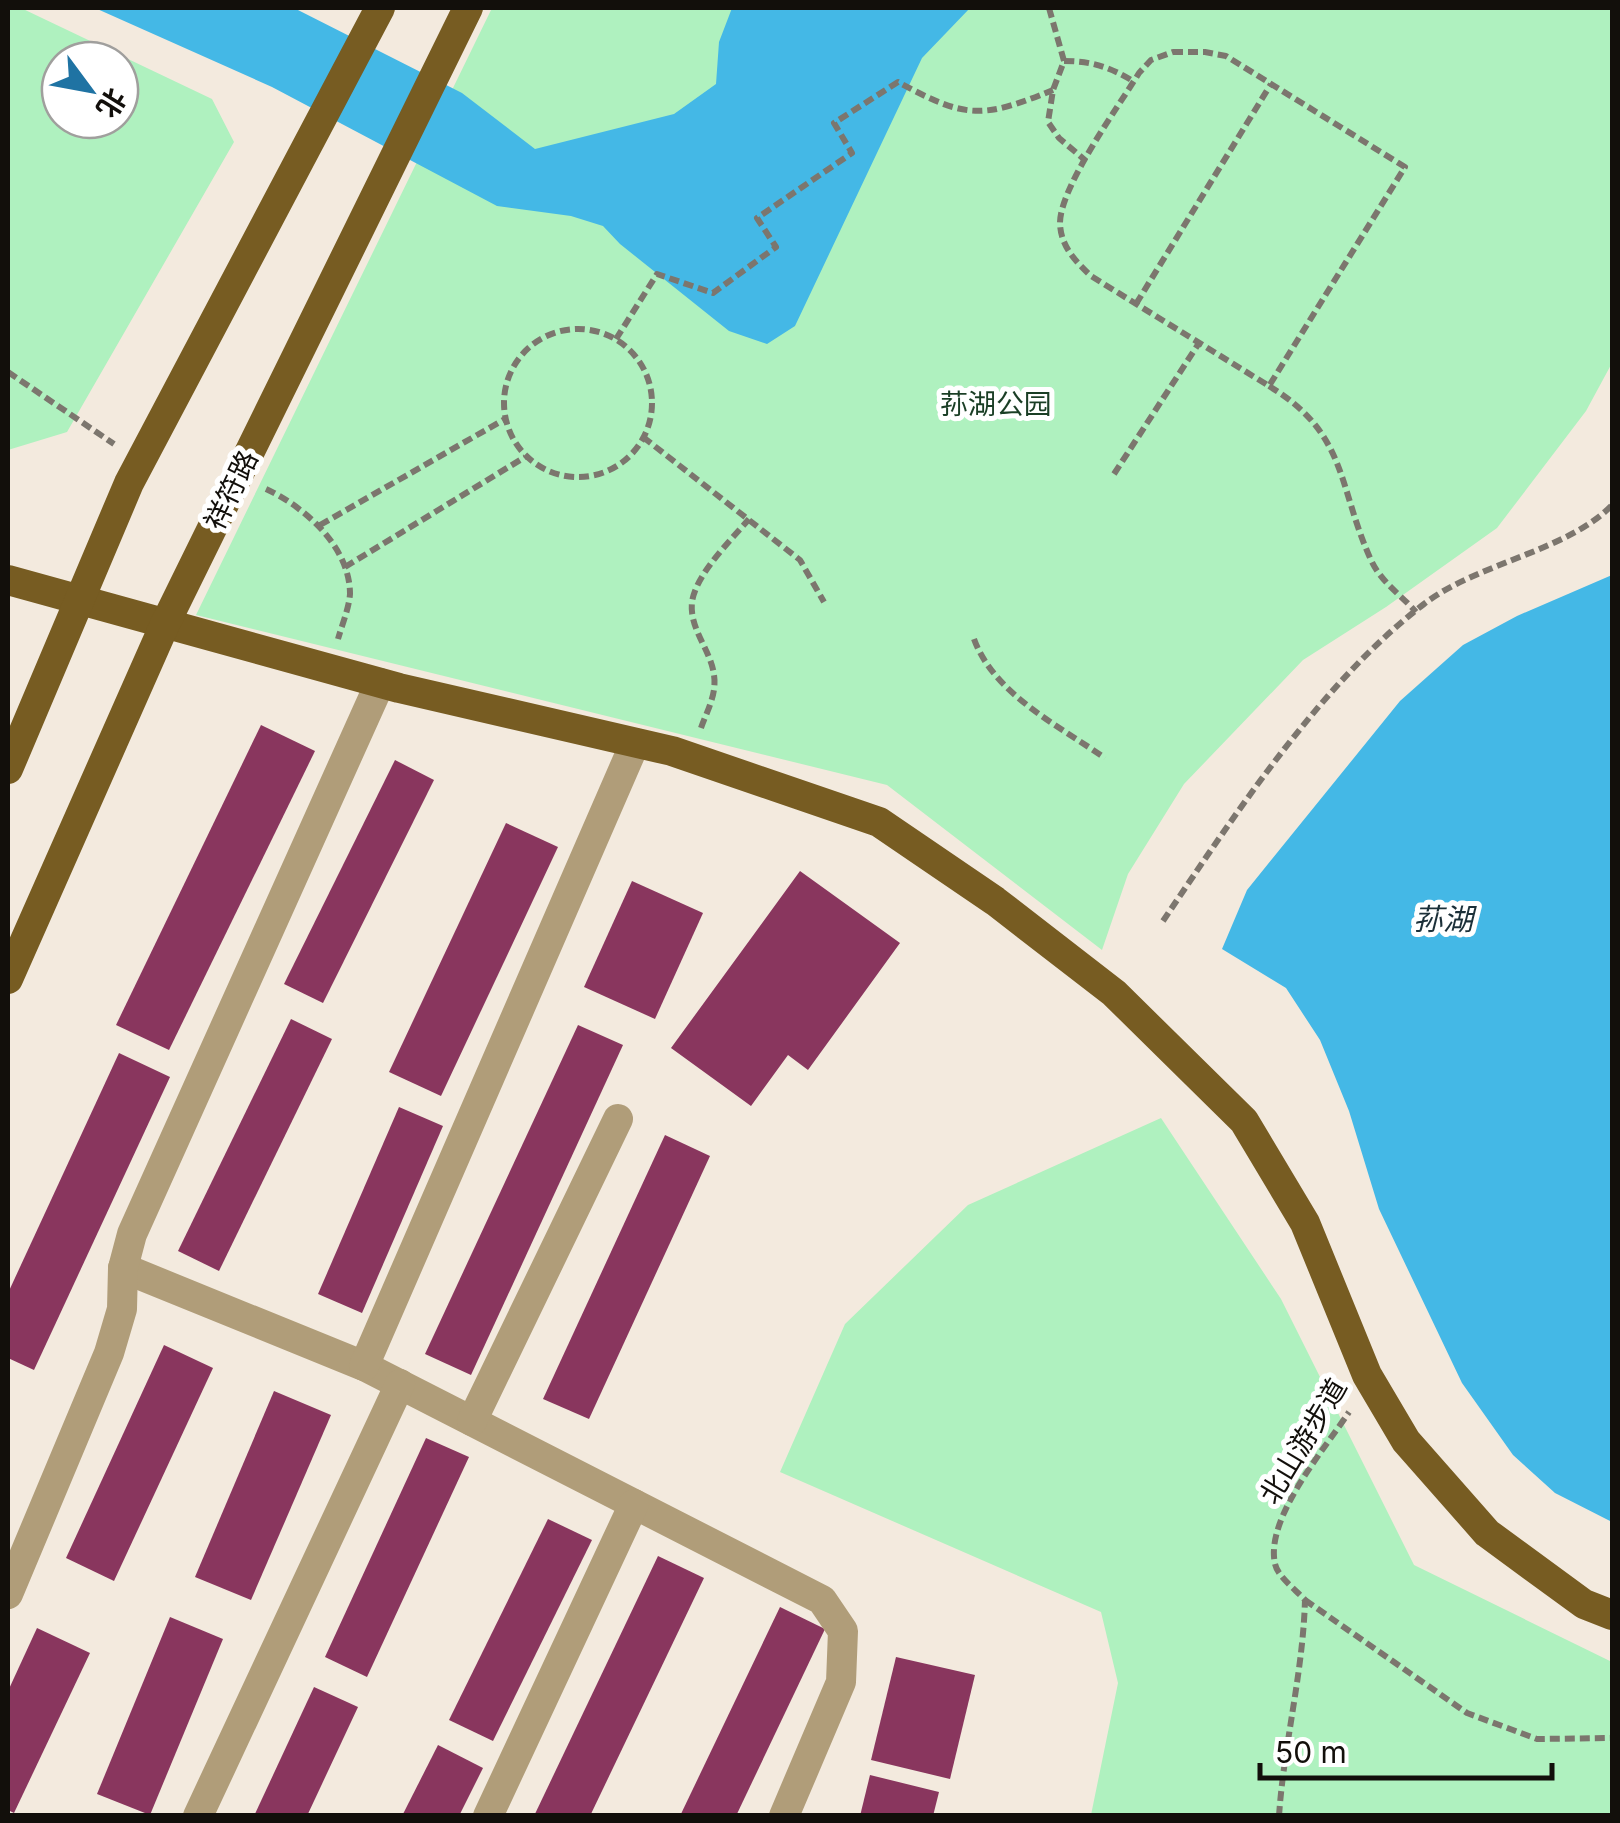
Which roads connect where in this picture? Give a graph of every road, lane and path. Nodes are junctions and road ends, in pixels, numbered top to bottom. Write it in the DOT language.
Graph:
graph roads {
  1 [pos="468,8"];
  2 [pos="1049,8"];
  3 [pos="377,13"];
  4 [pos="1064,61"];
  5 [pos="1134,82"];
  6 [pos="1271,84"];
  7 [pos="1053,90"];
  8 [pos="1086,161"];
  9 [pos="1136,304"];
  10 [pos="616,339"];
  11 [pos="1199,343"];
  12 [pos="8,372"];
  13 [pos="1269,386"];
  14 [pos="504,419"];
  15 [pos="643,437"];
  16 [pos="525,456"];
  17 [pos="140,463"];
  18 [pos="1114,474"];
  19 [pos="237,476"];
  20 [pos="1612,506"];
  21 [pos="749,519"];
  22 [pos="320,526"];
  23 [pos="345,567"];
  24 [pos="8,580"];
  25 [pos="79,600"];
  26 [pos="824,602"];
  27 [pos="1416,612"];
  28 [pos="165,624"];
  29 [pos="974,639"];
  30 [pos="331,670"];
  31 [pos="380,683"];
  32 [pos="635,742"];
  33 [pos="690,757"];
  34 [pos="1105,758"];
  35 [pos="8,769"];
  36 [pos="1163,921"];
  37 [pos="8,979"];
  38 [pos="618,1119"];
  39 [pos="123,1268"];
  40 [pos="364,1366"];
  41 [pos="1367,1376"];
  42 [pos="400,1384"];
  43 [pos="472,1421"];
  44 [pos="634,1504"];
  45 [pos="14,1558"];
  46 [pos="8,1594"];
  47 [pos="1305,1600"];
  48 [pos="1612,1615"];
  49 [pos="1612,1738"];
  50 [pos="198,1816"];
  51 [pos="488,1816"];
  52 [pos="784,1816"];
  53 [pos="1278,1816"];
  1 -- 19 [label="main road, 祥符路"];
  2 -- 4 [label="path"];
  3 -- 17 [label="main road"];
  4 -- 5 [label="path"];
  4 -- 7 [label="path"];
  5 -- 6 [label="path"];
  5 -- 8 [label="path"];
  6 -- 9 [label="path"];
  6 -- 13 [label="path"];
  7 -- 8 [label="path"];
  7 -- 10 [label="path"];
  8 -- 9 [label="path"];
  9 -- 11 [label="path"];
  10 -- 14 [label="path"];
  10 -- 15 [label="path"];
  11 -- 13 [label="path"];
  11 -- 18 [label="path"];
  12 -- 17 [label="path"];
  13 -- 27 [label="path"];
  14 -- 16 [label="path"];
  14 -- 22 [label="path"];
  15 -- 16 [label="path"];
  15 -- 21 [label="path"];
  16 -- 23 [label="path"];
  17 -- 25 [label="main road"];
  19 -- 22 [label="path"];
  19 -- 28 [label="main road, 祥符路"];
  20 -- 27 [label="path"];
  21 -- 26 [label="path"];
  21 -- 33 [label="path"];
  22 -- 23 [label="path"];
  23 -- 30 [label="path"];
  24 -- 25 [label="main road"];
  25 -- 28 [label="main road"];
  25 -- 35 [label="main road"];
  27 -- 36 [label="path"];
  28 -- 30 [label="main road"];
  28 -- 37 [label="main road, 祥符路"];
  29 -- 34 [label="path"];
  30 -- 31 [label="main road"];
  31 -- 32 [label="main road"];
  31 -- 39 [label="lane"];
  32 -- 33 [label="main road"];
  32 -- 40 [label="lane"];
  33 -- 41 [label="main road"];
  38 -- 43 [label="lane"];
  39 -- 40 [label="lane"];
  39 -- 45 [label="lane"];
  40 -- 42 [label="lane"];
  41 -- 47 [label="path, 北山游步道"];
  41 -- 48 [label="main road"];
  42 -- 43 [label="lane"];
  42 -- 50 [label="lane"];
  43 -- 44 [label="lane"];
  44 -- 51 [label="lane"];
  44 -- 52 [label="lane"];
  45 -- 46 [label="lane"];
  47 -- 49 [label="path, 北山游步道"];
  47 -- 53 [label="path"];
}
